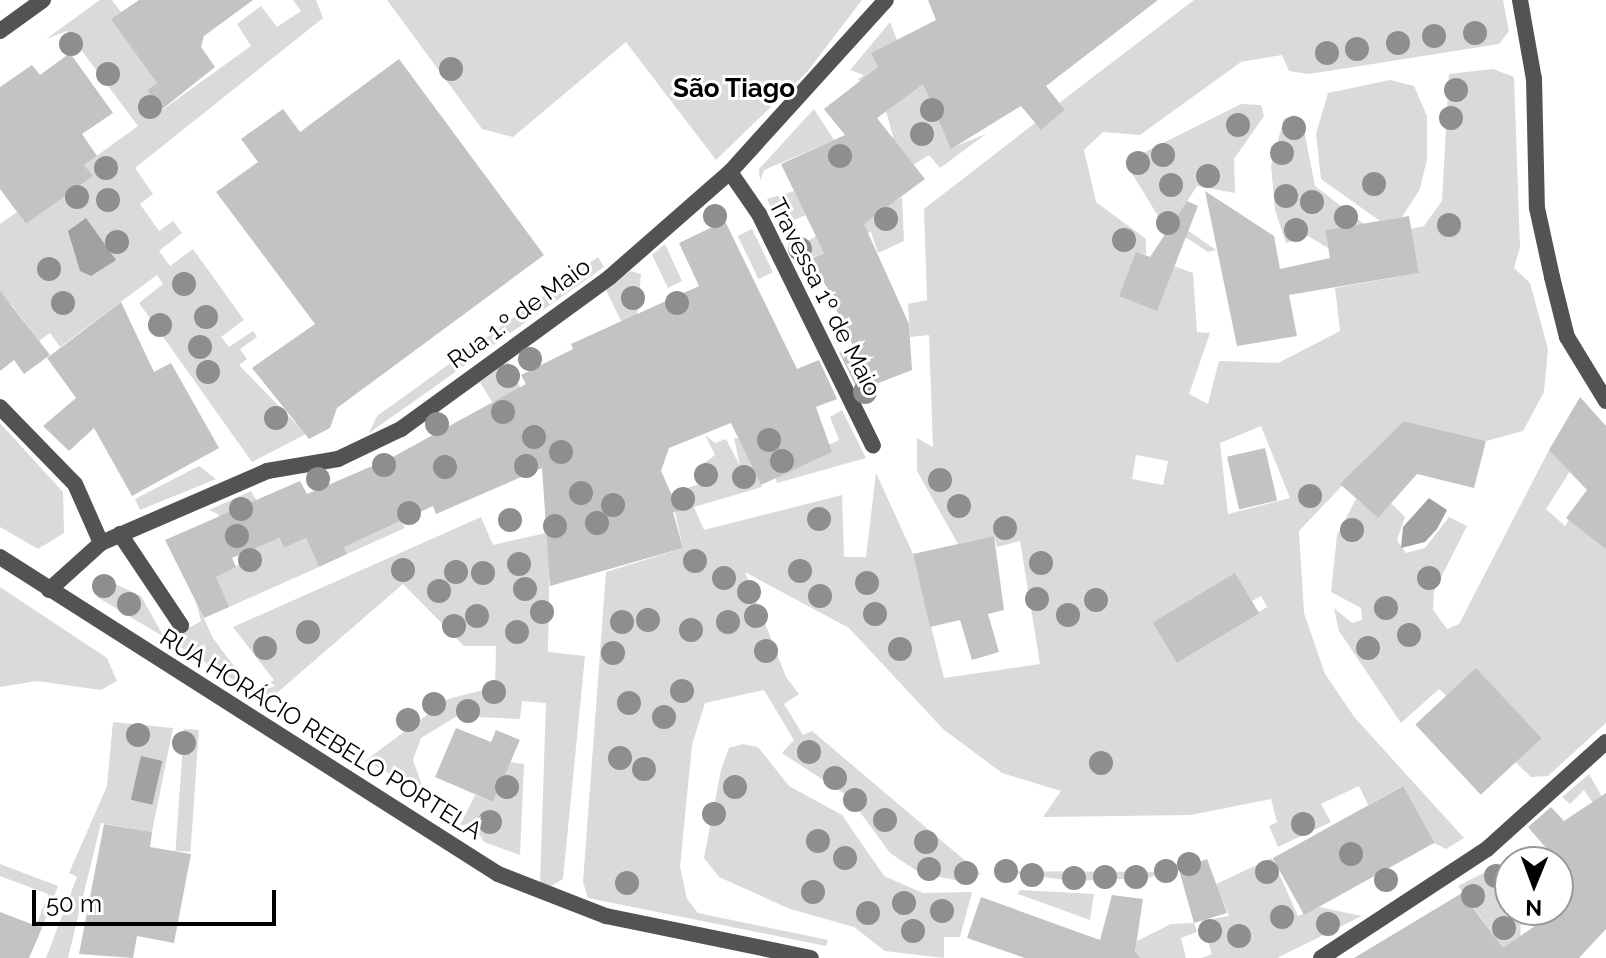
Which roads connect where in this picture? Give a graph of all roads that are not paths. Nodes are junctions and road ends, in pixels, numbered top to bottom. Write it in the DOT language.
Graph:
graph roads {
  1 [pos="43,0"];
  2 [pos="886,0"];
  3 [pos="1520,0"];
  4 [pos="0,31"];
  5 [pos="730,172"];
  6 [pos="1606,401"];
  7 [pos="0,407"];
  8 [pos="873,446"];
  9 [pos="120,534"];
  10 [pos="101,543"];
  11 [pos="0,557"];
  12 [pos="49,590"];
  13 [pos="181,625"];
  14 [pos="1606,742"];
  15 [pos="811,958"];
  16 [pos="1321,958"];
  1 -- 4 [label="street"];
  2 -- 5 [label="street, Rua 1.º de Maio"];
  3 -- 6 [label="street"];
  5 -- 8 [label="street, Travessa 1º de Maio"];
  5 -- 9 [label="street, Rua 1.º de Maio"];
  7 -- 10 [label="street"];
  9 -- 10 [label="street, Rua 1.º de Maio"];
  9 -- 13 [label="street, RUA HORÁCIO REBELO PORTELA"];
  10 -- 12 [label="street"];
  11 -- 12 [label="street, RUA HORÁCIO REBELO PORTELA"];
  12 -- 15 [label="street, RUA HORÁCIO REBELO PORTELA"];
  14 -- 16 [label="street"];
}
